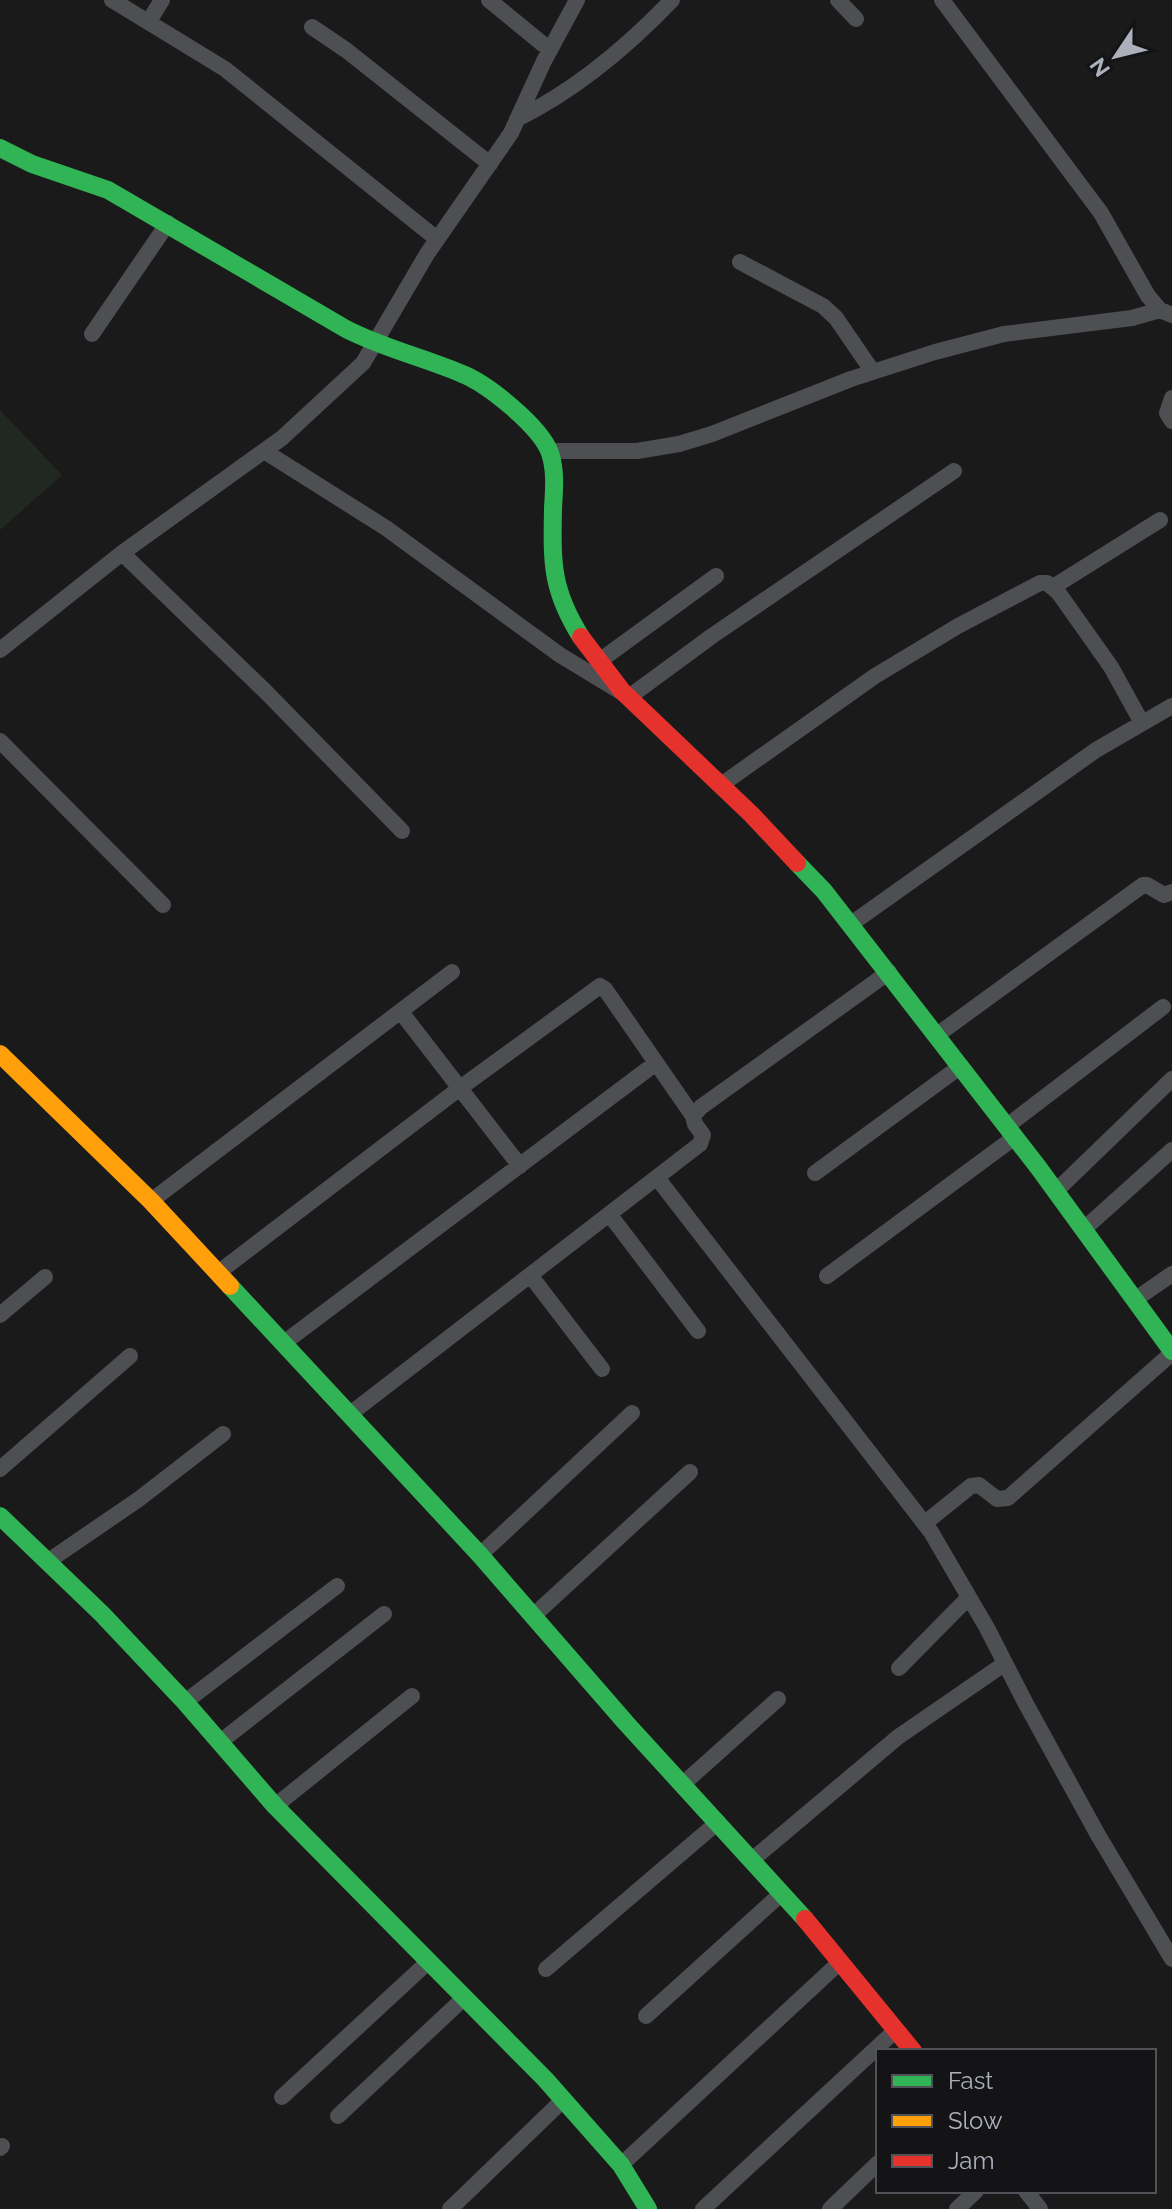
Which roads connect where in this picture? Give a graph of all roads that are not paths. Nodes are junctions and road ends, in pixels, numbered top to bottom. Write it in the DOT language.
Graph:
graph roads {
  1 [pos="112,0"];
  2 [pos="162,0"];
  3 [pos="489,0"];
  4 [pos="577,0"];
  5 [pos="672,0"];
  6 [pos="838,0"];
  7 [pos="942,0"];
  8 [pos="856,19"];
  9 [pos="149,21"];
  10 [pos="312,27"];
  11 [pos="550,50"];
  12 [pos="517,119"];
  13 [pos="0,148"];
  14 [pos="490,164"];
  15 [pos="168,223"];
  16 [pos="437,239"];
  17 [pos="740,262"];
  18 [pos="1166,313"];
  19 [pos="92,334"];
  20 [pos="376,344"];
  21 [pos="873,372"];
  22 [pos="1172,398"];
  23 [pos="1172,421"];
  24 [pos="264,451"];
  25 [pos="549,451"];
  26 [pos="954,471"];
  27 [pos="1160,520"];
  28 [pos="122,553"];
  29 [pos="716,576"];
  30 [pos="1053,587"];
  31 [pos="0,650"];
  32 [pos="598,662"];
  33 [pos="629,697"];
  34 [pos="1172,706"];
  35 [pos="1142,723"];
  36 [pos="0,741"];
  37 [pos="721,785"];
  38 [pos="402,831"];
  39 [pos="1172,892"];
  40 [pos="163,905"];
  41 [pos="851,924"];
  42 [pos="452,972"];
  43 [pos="889,972"];
  44 [pos="1163,1007"];
  45 [pos="401,1012"];
  46 [pos="937,1035"];
  47 [pos="0,1054"];
  48 [pos="656,1063"];
  49 [pos="961,1066"];
  50 [pos="1172,1079"];
  51 [pos="460,1088"];
  52 [pos="693,1116"];
  53 [pos="1011,1131"];
  54 [pos="1172,1150"];
  55 [pos="520,1166"];
  56 [pos="815,1173"];
  57 [pos="658,1179"];
  58 [pos="1056,1191"];
  59 [pos="151,1201"];
  60 [pos="610,1215"];
  61 [pos="1084,1229"];
  62 [pos="219,1272"];
  63 [pos="1172,1274"];
  64 [pos="530,1275"];
  65 [pos="827,1276"];
  66 [pos="45,1277"];
  67 [pos="1136,1299"];
  68 [pos="0,1315"];
  69 [pos="698,1331"];
  70 [pos="285,1342"];
  71 [pos="1172,1352"];
  72 [pos="130,1356"];
  73 [pos="602,1369"];
  74 [pos="632,1413"];
  75 [pos="350,1414"];
  76 [pos="223,1434"];
  77 [pos="0,1469"];
  78 [pos="690,1472"];
  79 [pos="0,1516"];
  80 [pos="925,1523"];
  81 [pos="480,1555"];
  82 [pos="47,1562"];
  83 [pos="337,1586"];
  84 [pos="969,1597"];
  85 [pos="384,1614"];
  86 [pos="533,1616"];
  87 [pos="1004,1664"];
  88 [pos="899,1668"];
  89 [pos="412,1696"];
  90 [pos="778,1699"];
  91 [pos="185,1702"];
  92 [pos="220,1742"];
  93 [pos="683,1784"];
  94 [pos="275,1806"];
  95 [pos="718,1822"];
  96 [pos="753,1859"];
  97 [pos="782,1893"];
  98 [pos="1172,1959"];
  99 [pos="428,1962"];
  100 [pos="840,1962"];
  101 [pos="546,1969"];
  102 [pos="464,1998"];
  103 [pos="646,2016"];
  104 [pos="896,2030"];
  105 [pos="911,2049"];
  106 [pos="282,2097"];
  107 [pos="563,2100"];
  108 [pos="338,2116"];
  109 [pos="621,2165"];
  110 [pos="876,2165"];
  111 [pos="974,2193"];
  112 [pos="450,2209"];
  113 [pos="648,2209"];
  114 [pos="703,2209"];
  115 [pos="830,2209"];
  116 [pos="957,2209"];
  1 -- 9 [label="street"];
  2 -- 9 [label="street"];
  3 -- 11 [label="street"];
  4 -- 11 [label="street"];
  5 -- 12 [label="street"];
  6 -- 8 [label="street"];
  7 -- 18 [label="street"];
  9 -- 16 [label="street"];
  10 -- 14 [label="street"];
  11 -- 12 [label="street"];
  12 -- 14 [label="street"];
  13 -- 15 [label="street"];
  14 -- 16 [label="street"];
  15 -- 19 [label="street"];
  15 -- 20 [label="street"];
  16 -- 20 [label="street"];
  17 -- 21 [label="street"];
  18 -- 21 [label="street"];
  20 -- 24 [label="street"];
  20 -- 25 [label="street"];
  21 -- 25 [label="street"];
  22 -- 23 [label="street"];
  24 -- 28 [label="street"];
  24 -- 33 [label="street"];
  25 -- 32 [label="street"];
  26 -- 33 [label="street"];
  27 -- 30 [label="street"];
  28 -- 31 [label="street"];
  28 -- 38 [label="street"];
  29 -- 32 [label="street"];
  30 -- 35 [label="street"];
  30 -- 37 [label="street"];
  32 -- 33 [label="street"];
  33 -- 37 [label="street"];
  34 -- 35 [label="street"];
  35 -- 41 [label="street"];
  36 -- 40 [label="street"];
  37 -- 41 [label="street"];
  39 -- 46 [label="street"];
  41 -- 43 [label="street"];
  42 -- 45 [label="street"];
  43 -- 46 [label="street"];
  43 -- 52 [label="street"];
  44 -- 53 [label="street"];
  45 -- 51 [label="street"];
  45 -- 59 [label="street"];
  46 -- 49 [label="street"];
  47 -- 59 [label="street"];
  48 -- 51 [label="street"];
  48 -- 52 [label="street"];
  48 -- 55 [label="street"];
  49 -- 53 [label="street"];
  49 -- 56 [label="street"];
  50 -- 58 [label="street"];
  51 -- 55 [label="street"];
  51 -- 62 [label="street"];
  52 -- 57 [label="street"];
  53 -- 58 [label="street"];
  53 -- 65 [label="street"];
  54 -- 61 [label="street"];
  55 -- 70 [label="street"];
  57 -- 60 [label="street"];
  57 -- 80 [label="street"];
  58 -- 61 [label="street"];
  59 -- 62 [label="street"];
  60 -- 64 [label="street"];
  60 -- 69 [label="street"];
  61 -- 67 [label="street"];
  62 -- 70 [label="street"];
  63 -- 67 [label="street"];
  64 -- 73 [label="street"];
  64 -- 75 [label="street"];
  66 -- 68 [label="street"];
  67 -- 71 [label="street"];
  70 -- 75 [label="street"];
  71 -- 80 [label="street"];
  72 -- 77 [label="street"];
  74 -- 81 [label="street"];
  75 -- 81 [label="street"];
  76 -- 82 [label="street"];
  78 -- 86 [label="street"];
  79 -- 82 [label="street"];
  80 -- 84 [label="street"];
  81 -- 86 [label="street"];
  82 -- 91 [label="street"];
  83 -- 91 [label="street"];
  84 -- 87 [label="street"];
  84 -- 88 [label="street"];
  85 -- 92 [label="street"];
  86 -- 93 [label="street"];
  87 -- 96 [label="street"];
  87 -- 98 [label="street"];
  89 -- 94 [label="street"];
  90 -- 93 [label="street"];
  91 -- 92 [label="street"];
  92 -- 94 [label="street"];
  93 -- 95 [label="street"];
  94 -- 99 [label="street"];
  95 -- 96 [label="street"];
  95 -- 101 [label="street"];
  96 -- 97 [label="street"];
  97 -- 100 [label="street"];
  97 -- 103 [label="street"];
  99 -- 102 [label="street"];
  99 -- 106 [label="street"];
  100 -- 104 [label="street"];
  100 -- 109 [label="street"];
  102 -- 107 [label="street"];
  102 -- 108 [label="street"];
  104 -- 105 [label="street"];
  104 -- 114 [label="street"];
  107 -- 109 [label="street"];
  107 -- 112 [label="street"];
  109 -- 113 [label="street"];
  110 -- 115 [label="street"];
  111 -- 116 [label="street"];
}
